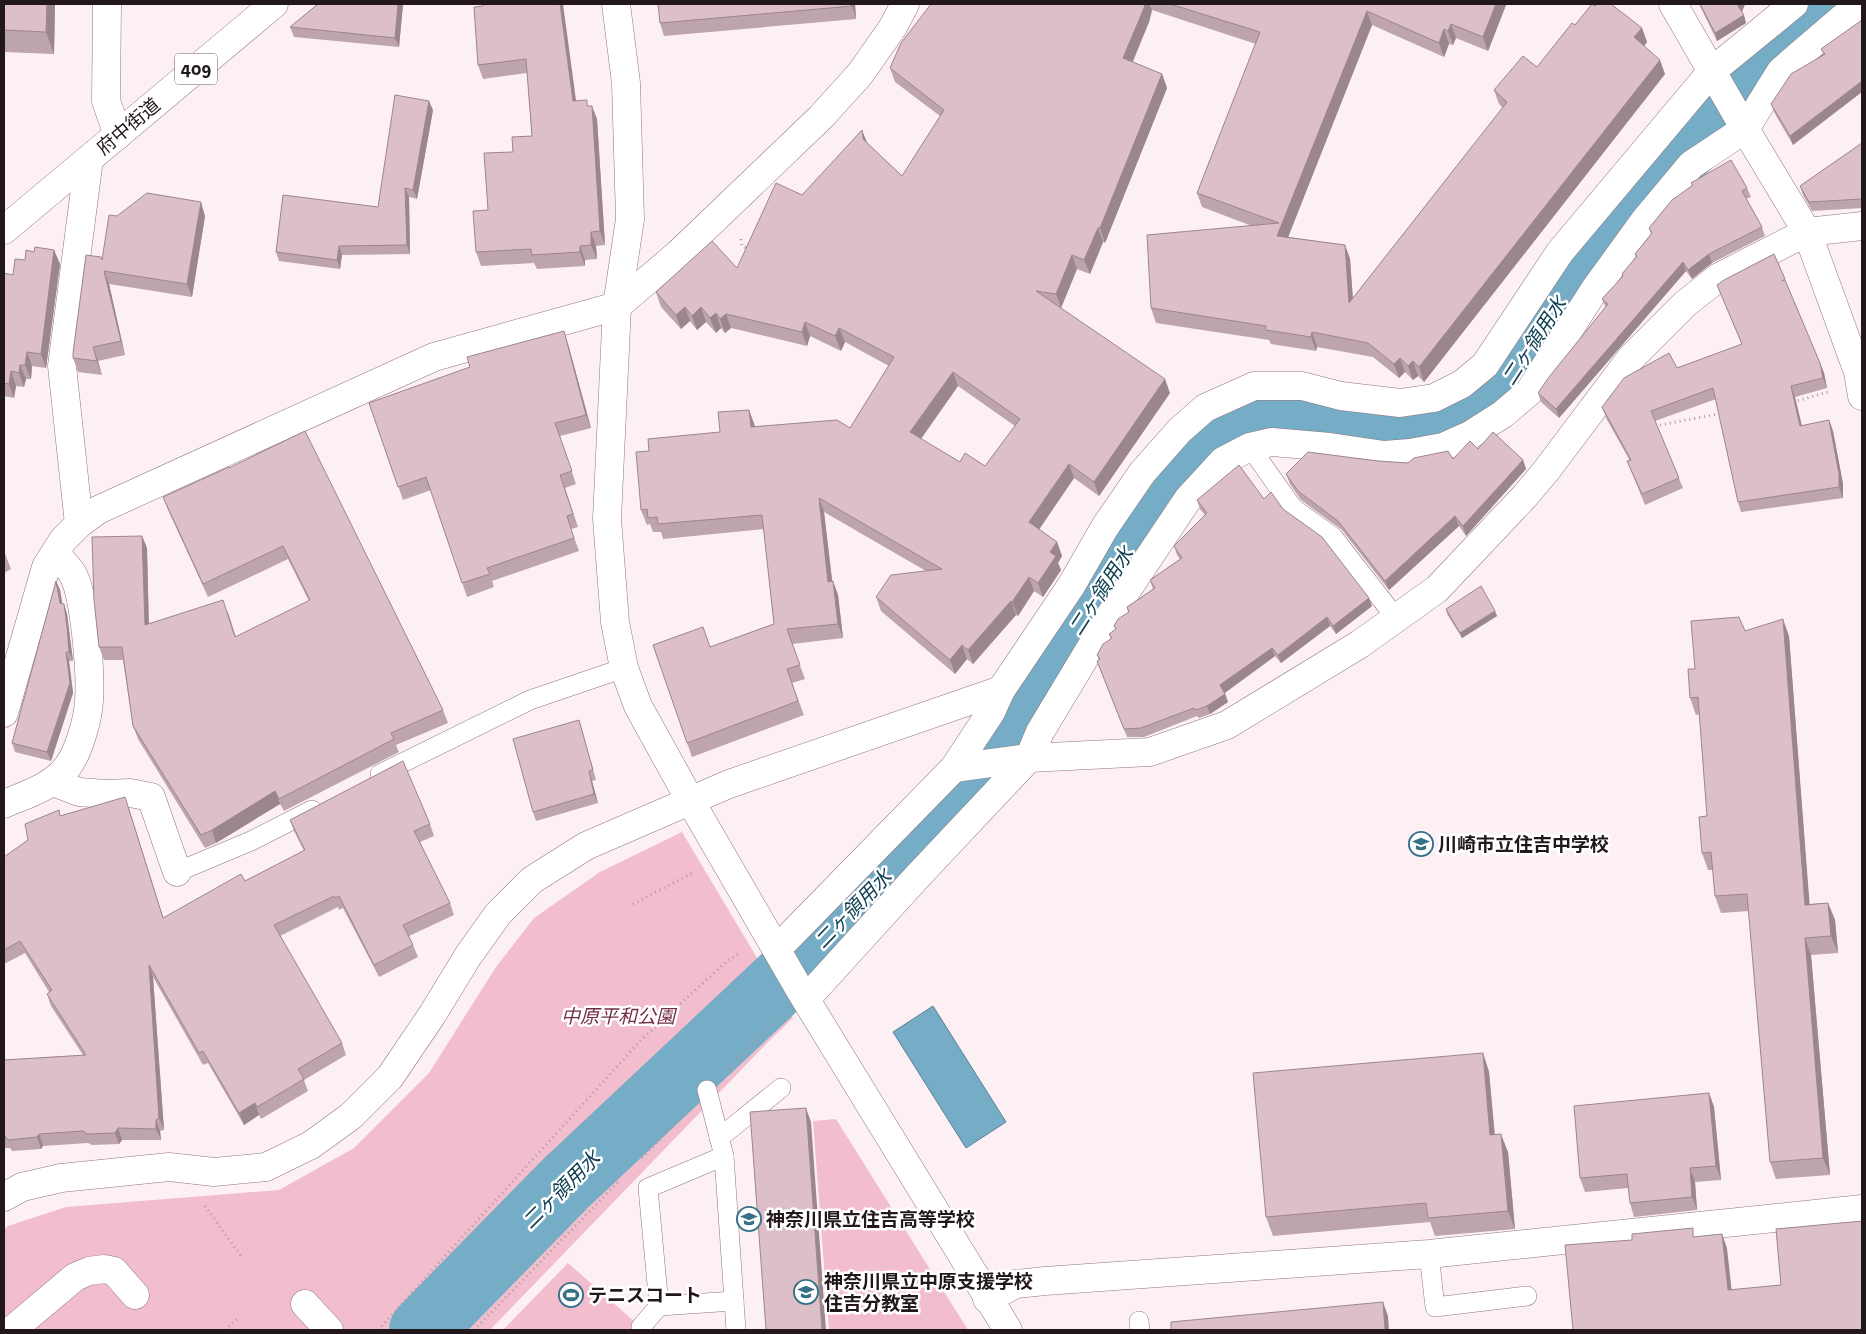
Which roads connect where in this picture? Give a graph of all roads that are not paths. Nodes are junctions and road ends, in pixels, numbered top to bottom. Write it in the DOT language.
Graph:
graph roads {
  1 [pos="107,4"];
  2 [pos="274,4"];
  3 [pos="616,4"];
  4 [pos="905,4"];
  5 [pos="1673,4"];
  6 [pos="1794,4"];
  7 [pos="1859,4"];
  8 [pos="1712,71"];
  9 [pos="1745,129"];
  10 [pos="118,135"];
  11 [pos="89,158"];
  12 [pos="1862,226"];
  13 [pos="4,230"];
  14 [pos="1807,232"];
  15 [pos="617,306"];
  16 [pos="1861,390"];
  17 [pos="1250,447"];
  18 [pos="79,524"];
  19 [pos="54,553"];
  20 [pos="1396,618"];
  21 [pos="624,668"];
  22 [pos="1001,690"];
  23 [pos="4,713"];
  24 [pos="1029,758"];
  25 [pos="954,768"];
  26 [pos="53,782"];
  27 [pos="362,784"];
  28 [pos="328,801"];
  29 [pos="691,802"];
  30 [pos="4,804"];
  31 [pos="176,872"];
  32 [pos="779,952"];
  33 [pos="804,995"];
  34 [pos="781,1088"];
  35 [pos="707,1090"];
  36 [pos="719,1138"];
  37 [pos="724,1156"];
  38 [pos="4,1197"];
  39 [pos="1862,1210"];
  40 [pos="1429,1254"];
  41 [pos="135,1296"];
  42 [pos="1527,1296"];
  43 [pos="987,1299"];
  44 [pos="734,1301"];
  45 [pos="305,1304"];
  46 [pos="659,1306"];
  47 [pos="641,1327"];
  48 [pos="12,1330"];
  49 [pos="329,1330"];
  50 [pos="736,1330"];
  51 [pos="1008,1330"];
  1 -- 10 [label="main road"];
  2 -- 10 [label="main road, 府中街道 / 409"];
  3 -- 15 [label="main road"];
  4 -- 15 [label="main road"];
  5 -- 8 [label="main road"];
  6 -- 8 [label="main road"];
  7 -- 9 [label="main road"];
  8 -- 9 [label="main road"];
  8 -- 22 [label="main road"];
  9 -- 14 [label="main road"];
  9 -- 17 [label="main road"];
  10 -- 11 [label="main road, 府中街道 / 409"];
  11 -- 13 [label="main road, 府中街道 / 409"];
  11 -- 18 [label="main road"];
  12 -- 14 [label="main road"];
  14 -- 16 [label="main road"];
  14 -- 20 [label="main road"];
  15 -- 18 [label="main road"];
  15 -- 21 [label="main road"];
  17 -- 20 [label="lane"];
  17 -- 24 [label="main road"];
  18 -- 19 [label="main road"];
  19 -- 23 [label="main road"];
  19 -- 26 [label="main road"];
  20 -- 24 [label="main road"];
  21 -- 27 [label="lane"];
  21 -- 29 [label="main road"];
  22 -- 25 [label="main road"];
  22 -- 29 [label="main road"];
  24 -- 25 [label="main road"];
  24 -- 33 [label="main road"];
  25 -- 32 [label="main road"];
  26 -- 30 [label="main road"];
  26 -- 31 [label="main road"];
  28 -- 31 [label="lane"];
  29 -- 32 [label="main road"];
  29 -- 38 [label="main road"];
  32 -- 33 [label="main road"];
  33 -- 43 [label="main road"];
  34 -- 36 [label="lane"];
  35 -- 36 [label="lane"];
  36 -- 37 [label="lane"];
  37 -- 44 [label="lane"];
  37 -- 46 [label="lane"];
  39 -- 40 [label="main road"];
  40 -- 42 [label="lane"];
  40 -- 43 [label="main road"];
  41 -- 48 [label="main road"];
  43 -- 51 [label="main road"];
  44 -- 46 [label="lane"];
  44 -- 50 [label="lane"];
  45 -- 49 [label="main road"];
  46 -- 47 [label="lane"];
}
